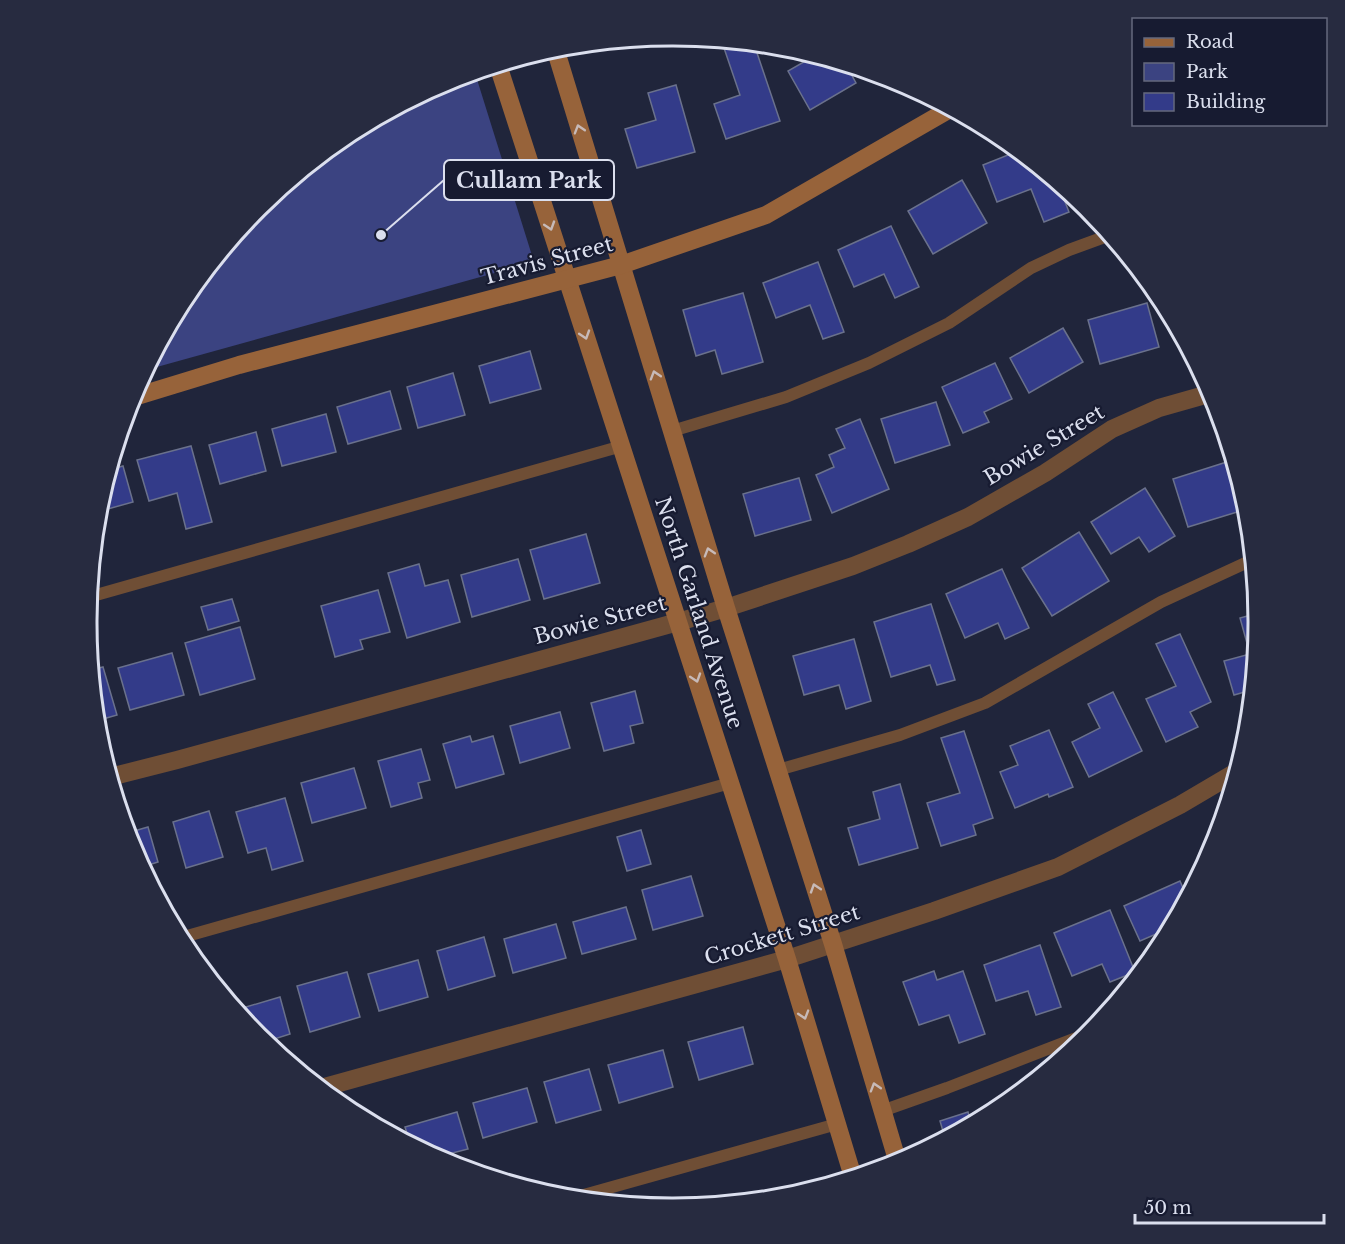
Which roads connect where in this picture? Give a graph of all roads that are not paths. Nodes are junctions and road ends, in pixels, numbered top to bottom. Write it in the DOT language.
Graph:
graph roads {
  1 [pos="558,58"];
  2 [pos="501,73"];
  3 [pos="941,114"];
  4 [pos="1101,238"];
  5 [pos="621,265"];
  6 [pos="567,280"];
  7 [pos="144,394"];
  8 [pos="1201,396"];
  9 [pos="672,431"];
  10 [pos="622,446"];
  11 [pos="1245,563"];
  12 [pos="98,595"];
  13 [pos="726,608"];
  14 [pos="678,622"];
  15 [pos="778,771"];
  16 [pos="118,775"];
  17 [pos="1226,778"];
  18 [pos="730,783"];
  19 [pos="190,935"];
  20 [pos="833,944"];
  21 [pos="787,959"];
  22 [pos="1065,1042"];
  23 [pos="331,1085"];
  24 [pos="882,1111"];
  25 [pos="837,1124"];
  26 [pos="895,1153"];
  27 [pos="851,1169"];
  28 [pos="593,1192"];
  5 -- 1 [label="main road, North Garland Avenue, one-way"];
  2 -- 6 [label="main road, North Garland Avenue, one-way"];
  3 -- 5 [label="main road, Travis Street"];
  4 -- 9 [label="lane"];
  5 -- 6 [label="main road, Travis Street"];
  9 -- 5 [label="main road, North Garland Avenue, one-way"];
  6 -- 7 [label="main road, Travis Street"];
  6 -- 10 [label="main road, North Garland Avenue, one-way"];
  8 -- 13 [label="street, Bowie Street"];
  13 -- 9 [label="main road, North Garland Avenue, one-way"];
  10 -- 12 [label="lane"];
  10 -- 14 [label="main road, North Garland Avenue"];
  11 -- 15 [label="lane"];
  13 -- 14 [label="street, Bowie Street"];
  13 -- 15 [label="main road, North Garland Avenue"];
  14 -- 16 [label="street, Bowie Street"];
  14 -- 18 [label="main road, North Garland Avenue, one-way"];
  20 -- 15 [label="main road, North Garland Avenue, one-way"];
  17 -- 20 [label="street, Crockett Street"];
  18 -- 19 [label="lane"];
  18 -- 21 [label="main road, North Garland Avenue"];
  20 -- 21 [label="street, Crockett Street"];
  24 -- 20 [label="main road, North Garland Avenue, one-way"];
  21 -- 23 [label="street, Crockett Street"];
  21 -- 25 [label="main road, North Garland Avenue, one-way"];
  22 -- 24 [label="lane"];
  24 -- 26 [label="main road, North Garland Avenue"];
  25 -- 27 [label="main road, North Garland Avenue"];
  25 -- 28 [label="lane"];
}
